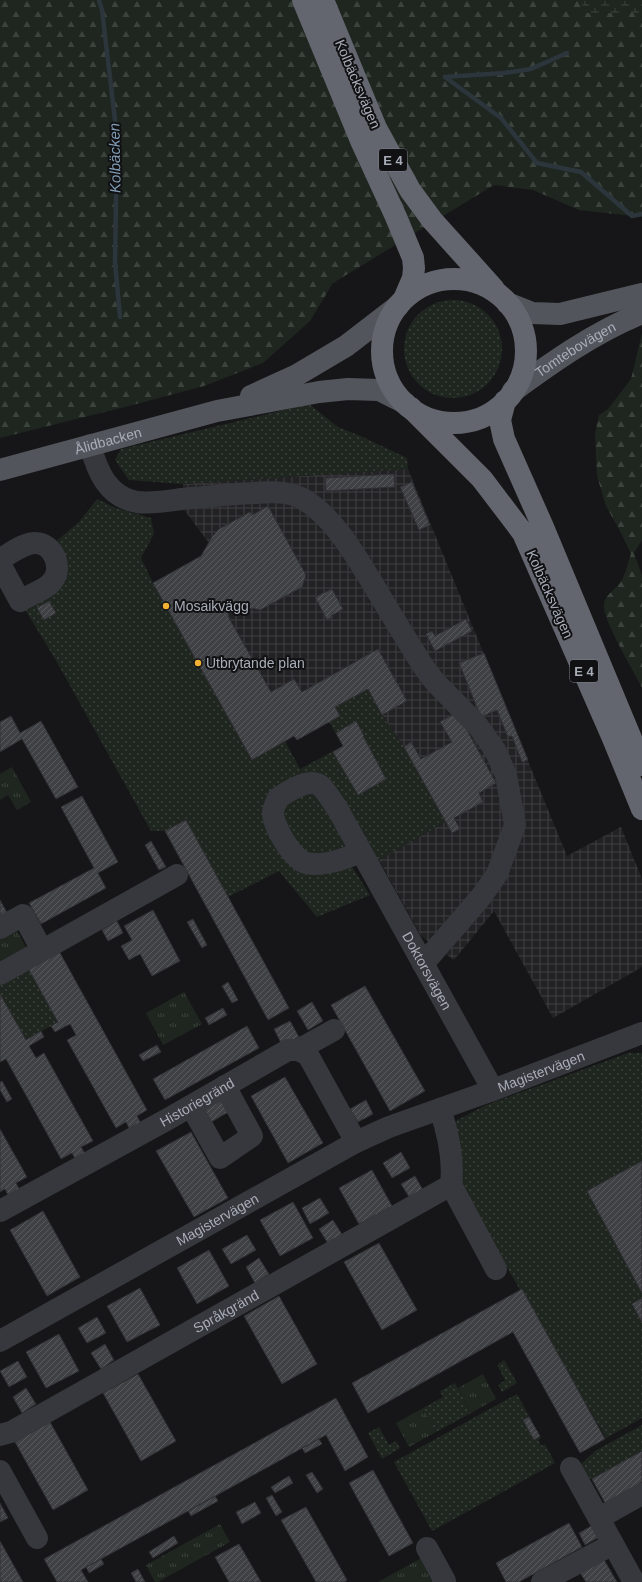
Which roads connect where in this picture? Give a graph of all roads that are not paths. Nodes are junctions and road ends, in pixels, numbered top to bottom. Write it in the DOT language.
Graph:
graph roads {
  1 [pos="303,0"];
  2 [pos="324,0"];
  3 [pos="642,294"];
  4 [pos="504,300"];
  5 [pos="401,302"];
  6 [pos="642,313"];
  7 [pos="509,396"];
  8 [pos="408,406"];
  9 [pos="217,411"];
  10 [pos="90,445"];
  11 [pos="0,470"];
  12 [pos="0,559"];
  13 [pos="0,564"];
  14 [pos="642,765"];
  15 [pos="642,809"];
  16 [pos="361,852"];
  17 [pos="177,875"];
  18 [pos="0,928"];
  19 [pos="42,950"];
  20 [pos="424,964"];
  21 [pos="0,974"];
  22 [pos="334,1030"];
  23 [pos="642,1033"];
  24 [pos="298,1050"];
  25 [pos="225,1086"];
  26 [pos="493,1090"];
  27 [pos="191,1106"];
  28 [pos="440,1109"];
  29 [pos="356,1142"];
  30 [pos="451,1185"];
  31 [pos="0,1211"];
  32 [pos="496,1269"];
  33 [pos="0,1341"];
  34 [pos="0,1435"];
  35 [pos="571,1468"];
  36 [pos="0,1471"];
  37 [pos="642,1494"];
  38 [pos="599,1518"];
  39 [pos="37,1538"];
  40 [pos="613,1544"];
  41 [pos="427,1548"];
  42 [pos="570,1575"];
  43 [pos="448,1582"];
  44 [pos="542,1582"];
  45 [pos="634,1582"];
  1 -- 5 [label="highway, Kolbäcksvägen / E 4"];
  2 -- 4 [label="highway, Kolbäcksvägen / E 4"];
  3 -- 4 [label="main road, Tomtebovägen"];
  4 -- 5 [label="highway, E 4"];
  4 -- 7 [label="highway, E 4"];
  5 -- 8 [label="highway, E 4"];
  5 -- 9 [label="main road, Ålidbacken"];
  6 -- 7 [label="main road, Tomtebovägen"];
  7 -- 8 [label="highway, E 4"];
  7 -- 14 [label="highway, Kolbäcksvägen / E 4"];
  8 -- 9 [label="main road, Ålidbacken"];
  8 -- 15 [label="highway, Kolbäcksvägen / E 4"];
  9 -- 10 [label="main road, Ålidbacken"];
  10 -- 11 [label="main road, Ålidbacken"];
  10 -- 20 [label="street"];
  12 -- 13 [label="street"];
  16 -- 20 [label="street, Doktorsvägen"];
  17 -- 19 [label="street"];
  18 -- 19 [label="street"];
  19 -- 21 [label="street"];
  20 -- 26 [label="street, Doktorsvägen"];
  22 -- 24 [label="street, Historiegränd"];
  23 -- 26 [label="street, Magistervägen"];
  24 -- 25 [label="street, Historiegränd"];
  24 -- 29 [label="street"];
  25 -- 27 [label="street, Historiegränd"];
  25 -- 27 [label="street"];
  26 -- 28 [label="street, Magistervägen"];
  27 -- 31 [label="street, Historiegränd"];
  28 -- 29 [label="street, Magistervägen"];
  28 -- 30 [label="street"];
  29 -- 33 [label="street, Magistervägen"];
  30 -- 32 [label="street"];
  30 -- 34 [label="street, Språkgränd"];
  35 -- 38 [label="street"];
  36 -- 39 [label="street"];
  37 -- 38 [label="street"];
  38 -- 40 [label="street"];
  40 -- 42 [label="street"];
  40 -- 45 [label="street"];
  41 -- 43 [label="street"];
  42 -- 44 [label="street"];
}
